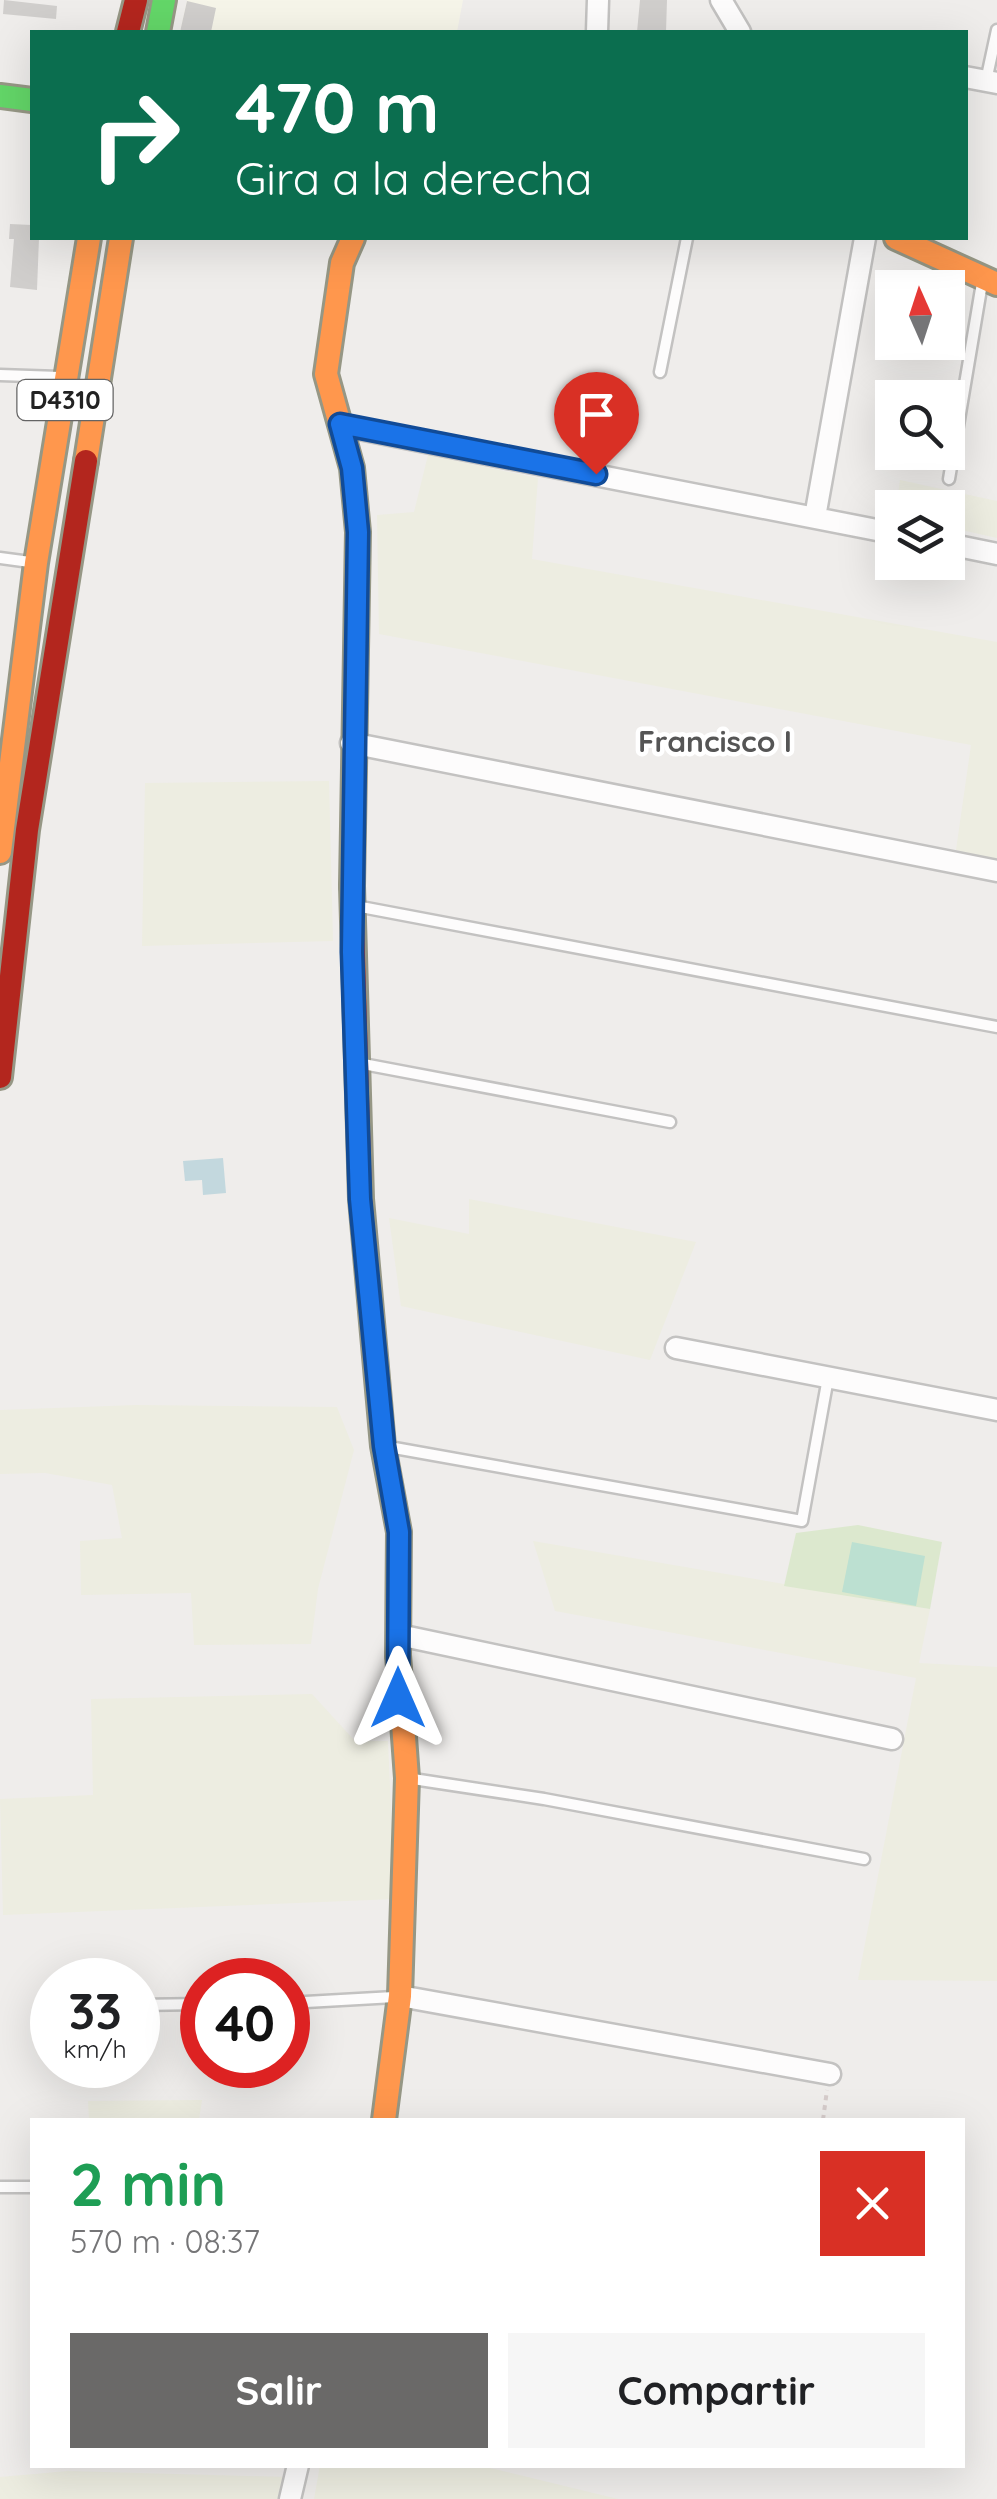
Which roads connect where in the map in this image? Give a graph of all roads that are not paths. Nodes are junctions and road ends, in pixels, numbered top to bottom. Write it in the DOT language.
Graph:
graph roads {
  1 [pos="136,0"];
  2 [pos="164,0"];
  3 [pos="598,0"];
  4 [pos="721,0"];
  5 [pos="128,30"];
  6 [pos="158,30"];
  7 [pos="596,30"];
  8 [pos="739,30"];
  9 [pos="997,30"];
  10 [pos="983,81"];
  11 [pos="0,96"];
  12 [pos="30,100"];
  13 [pos="90,240"];
  14 [pos="122,240"];
  15 [pos="352,240"];
  16 [pos="687,240"];
  17 [pos="865,240"];
  18 [pos="900,240"];
  19 [pos="990,280"];
  20 [pos="660,372"];
  21 [pos="0,375"];
  22 [pos="69,378"];
  23 [pos="99,382"];
  24 [pos="340,424"];
  25 [pos="950,479"];
  26 [pos="815,517"];
  27 [pos="875,529"];
  28 [pos="965,547"];
  29 [pos="997,554"];
  30 [pos="0,558"];
  31 [pos="36,563"];
  32 [pos="28,628"];
  33 [pos="57,630"];
  34 [pos="351,743"];
  35 [pos="16,828"];
  36 [pos="0,852"];
  37 [pos="997,872"];
  38 [pos="355,906"];
  39 [pos="7,950"];
  40 [pos="997,1027"];
  41 [pos="357,1063"];
  42 [pos="0,1077"];
  43 [pos="670,1122"];
  44 [pos="676,1348"];
  45 [pos="828,1378"];
  46 [pos="997,1410"];
  47 [pos="384,1446"];
  48 [pos="398,1636"];
  49 [pos="892,1739"];
  50 [pos="407,1778"];
  51 [pos="864,1859"];
  52 [pos="400,1996"];
  53 [pos="310,2001"];
  54 [pos="830,2074"];
  55 [pos="384,2118"];
  56 [pos="0,2187"];
  57 [pos="30,2187"];
  58 [pos="297,2468"];
  59 [pos="290,2499"];
  1 -- 5 [label="street"];
  2 -- 6 [label="street"];
  3 -- 7 [label="street"];
  4 -- 8 [label="street"];
  9 -- 10 [label="lane"];
  11 -- 12 [label="street"];
  13 -- 22 [label="street, D4310"];
  14 -- 23 [label="street, D4310"];
  15 -- 24 [label="street"];
  16 -- 20 [label="lane"];
  17 -- 26 [label="street"];
  18 -- 19 [label="street"];
  19 -- 25 [label="lane"];
  21 -- 22 [label="lane"];
  22 -- 23 [label="lane"];
  22 -- 31 [label="street, D4310"];
  23 -- 33 [label="street, D4310"];
  24 -- 26 [label="street"];
  24 -- 34 [label="street"];
  26 -- 27 [label="street"];
  28 -- 29 [label="street"];
  30 -- 31 [label="lane"];
  31 -- 32 [label="street, D4310"];
  32 -- 33 [label="street"];
  32 -- 35 [label="street, D4310"];
  33 -- 35 [label="street, D4310"];
  34 -- 37 [label="street"];
  34 -- 38 [label="street"];
  35 -- 36 [label="street, D4310"];
  35 -- 39 [label="street, D4310"];
  38 -- 40 [label="lane"];
  38 -- 41 [label="street"];
  39 -- 42 [label="street, D4310"];
  41 -- 43 [label="lane"];
  41 -- 47 [label="street"];
  44 -- 45 [label="street"];
  45 -- 46 [label="street"];
  45 -- 47 [label="lane"];
  47 -- 48 [label="street"];
  48 -- 49 [label="street"];
  48 -- 50 [label="street"];
  50 -- 51 [label="lane"];
  50 -- 52 [label="street"];
  52 -- 53 [label="lane"];
  52 -- 54 [label="street"];
  52 -- 55 [label="street"];
  56 -- 57 [label="lane"];
  58 -- 59 [label="street"];
}
